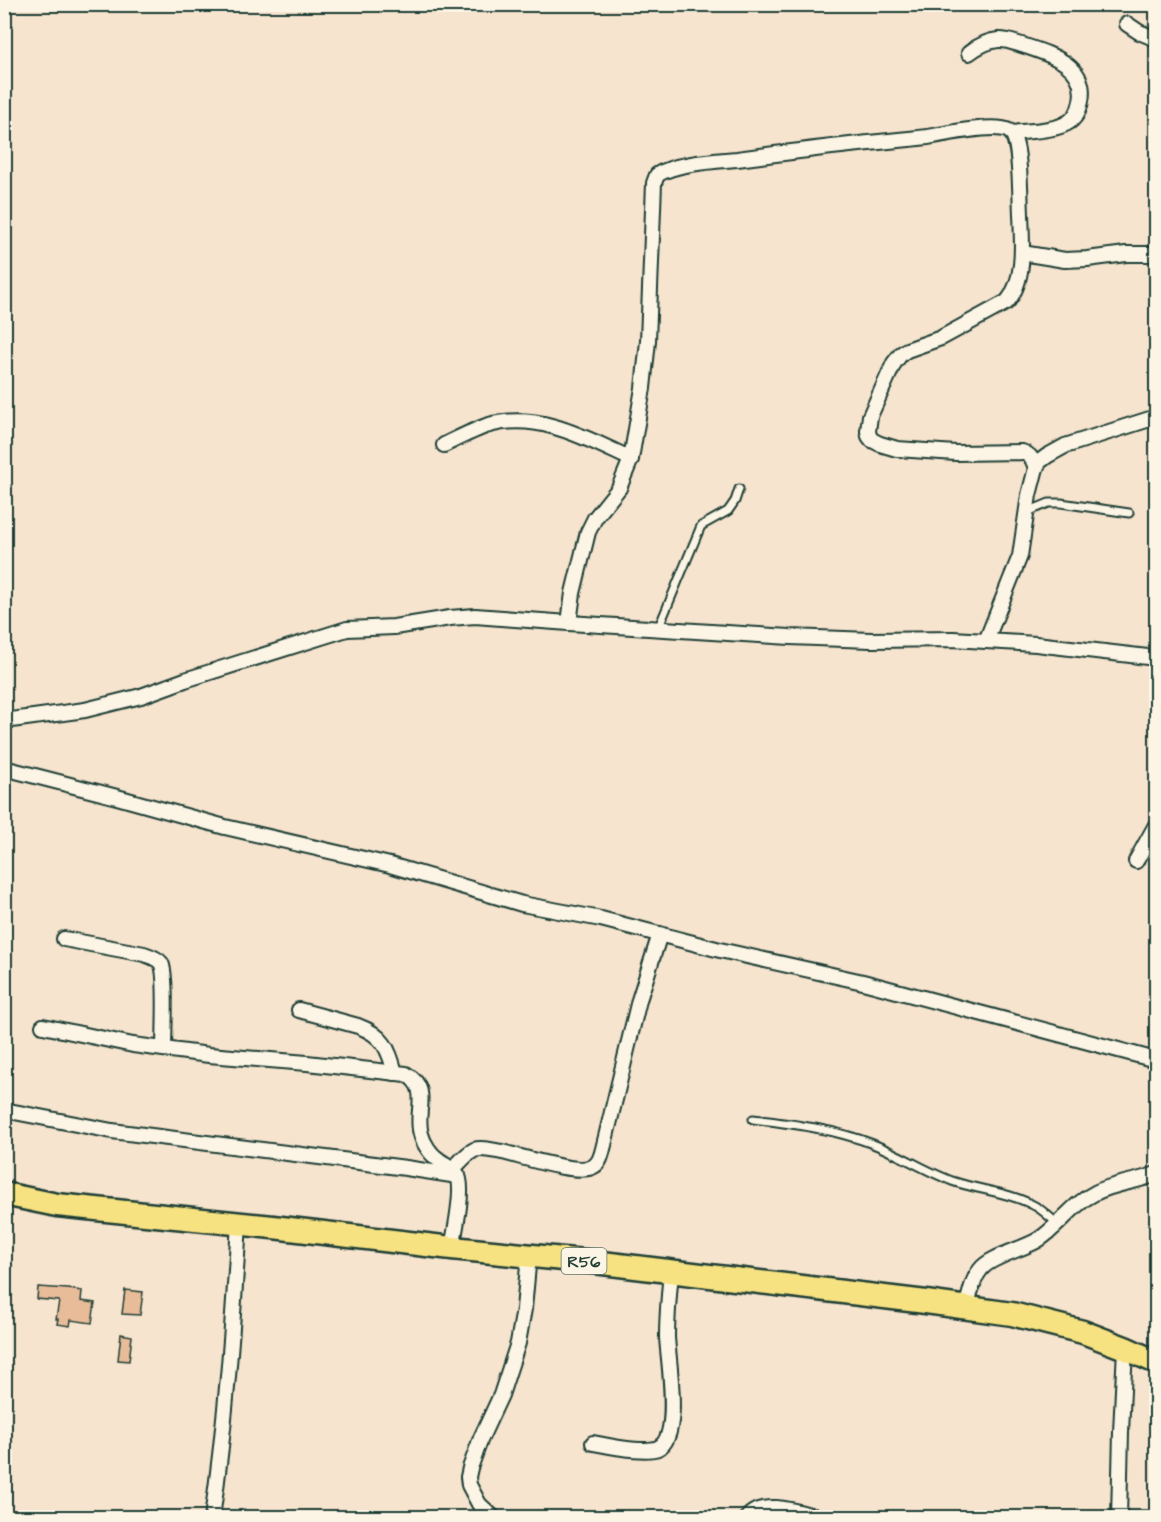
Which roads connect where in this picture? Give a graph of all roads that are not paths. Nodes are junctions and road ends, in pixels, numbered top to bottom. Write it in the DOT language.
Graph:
graph roads {
  1 [pos="1127,24"];
  2 [pos="1156,39"];
  3 [pos="969,52"];
  4 [pos="1012,133"];
  5 [pos="1022,253"];
  6 [pos="1156,254"];
  7 [pos="1156,417"];
  8 [pos="444,445"];
  9 [pos="631,459"];
  10 [pos="1036,468"];
  11 [pos="739,489"];
  12 [pos="1027,512"];
  13 [pos="1129,513"];
  14 [pos="568,624"];
  15 [pos="658,629"];
  16 [pos="986,641"];
  17 [pos="1156,658"];
  18 [pos="4,721"];
  19 [pos="4,768"];
  20 [pos="1156,825"];
  21 [pos="1136,861"];
  22 [pos="660,934"];
  23 [pos="64,939"];
  24 [pos="300,1010"];
  25 [pos="43,1026"];
  26 [pos="164,1049"];
  27 [pos="1156,1060"];
  28 [pos="395,1073"];
  29 [pos="4,1110"];
  30 [pos="753,1119"];
  31 [pos="456,1172"];
  32 [pos="1156,1174"];
  33 [pos="4,1194"];
  34 [pos="239,1223"];
  35 [pos="1057,1223"];
  36 [pos="452,1248"];
  37 [pos="529,1255"];
  38 [pos="671,1272"];
  39 [pos="966,1308"];
  40 [pos="1125,1348"];
  41 [pos="1156,1362"];
  42 [pos="594,1443"];
  43 [pos="212,1518"];
  44 [pos="494,1518"];
  45 [pos="747,1518"];
  46 [pos="821,1518"];
  47 [pos="1119,1518"];
  1 -- 2 [label="street"];
  3 -- 4 [label="street"];
  4 -- 5 [label="street"];
  4 -- 9 [label="street"];
  5 -- 6 [label="street"];
  5 -- 10 [label="street"];
  7 -- 10 [label="street"];
  8 -- 9 [label="street"];
  9 -- 14 [label="street"];
  10 -- 12 [label="street"];
  11 -- 15 [label="lane"];
  12 -- 13 [label="lane"];
  12 -- 16 [label="street"];
  14 -- 15 [label="street"];
  14 -- 18 [label="street"];
  15 -- 16 [label="street"];
  16 -- 17 [label="street"];
  19 -- 22 [label="street"];
  20 -- 21 [label="street"];
  22 -- 27 [label="street"];
  22 -- 31 [label="street"];
  23 -- 26 [label="street"];
  24 -- 28 [label="street"];
  25 -- 26 [label="street"];
  26 -- 28 [label="street"];
  28 -- 31 [label="street"];
  29 -- 31 [label="street"];
  30 -- 35 [label="lane"];
  31 -- 36 [label="street"];
  32 -- 35 [label="street"];
  33 -- 34 [label="main road, R56"];
  34 -- 36 [label="main road, R56"];
  34 -- 43 [label="street"];
  35 -- 39 [label="street"];
  36 -- 37 [label="main road, R56"];
  37 -- 38 [label="main road, R56"];
  37 -- 44 [label="street"];
  38 -- 39 [label="main road, R56"];
  38 -- 42 [label="street"];
  39 -- 40 [label="main road, R56"];
  40 -- 41 [label="main road, R56"];
  40 -- 47 [label="street"];
  45 -- 46 [label="street"];
}
